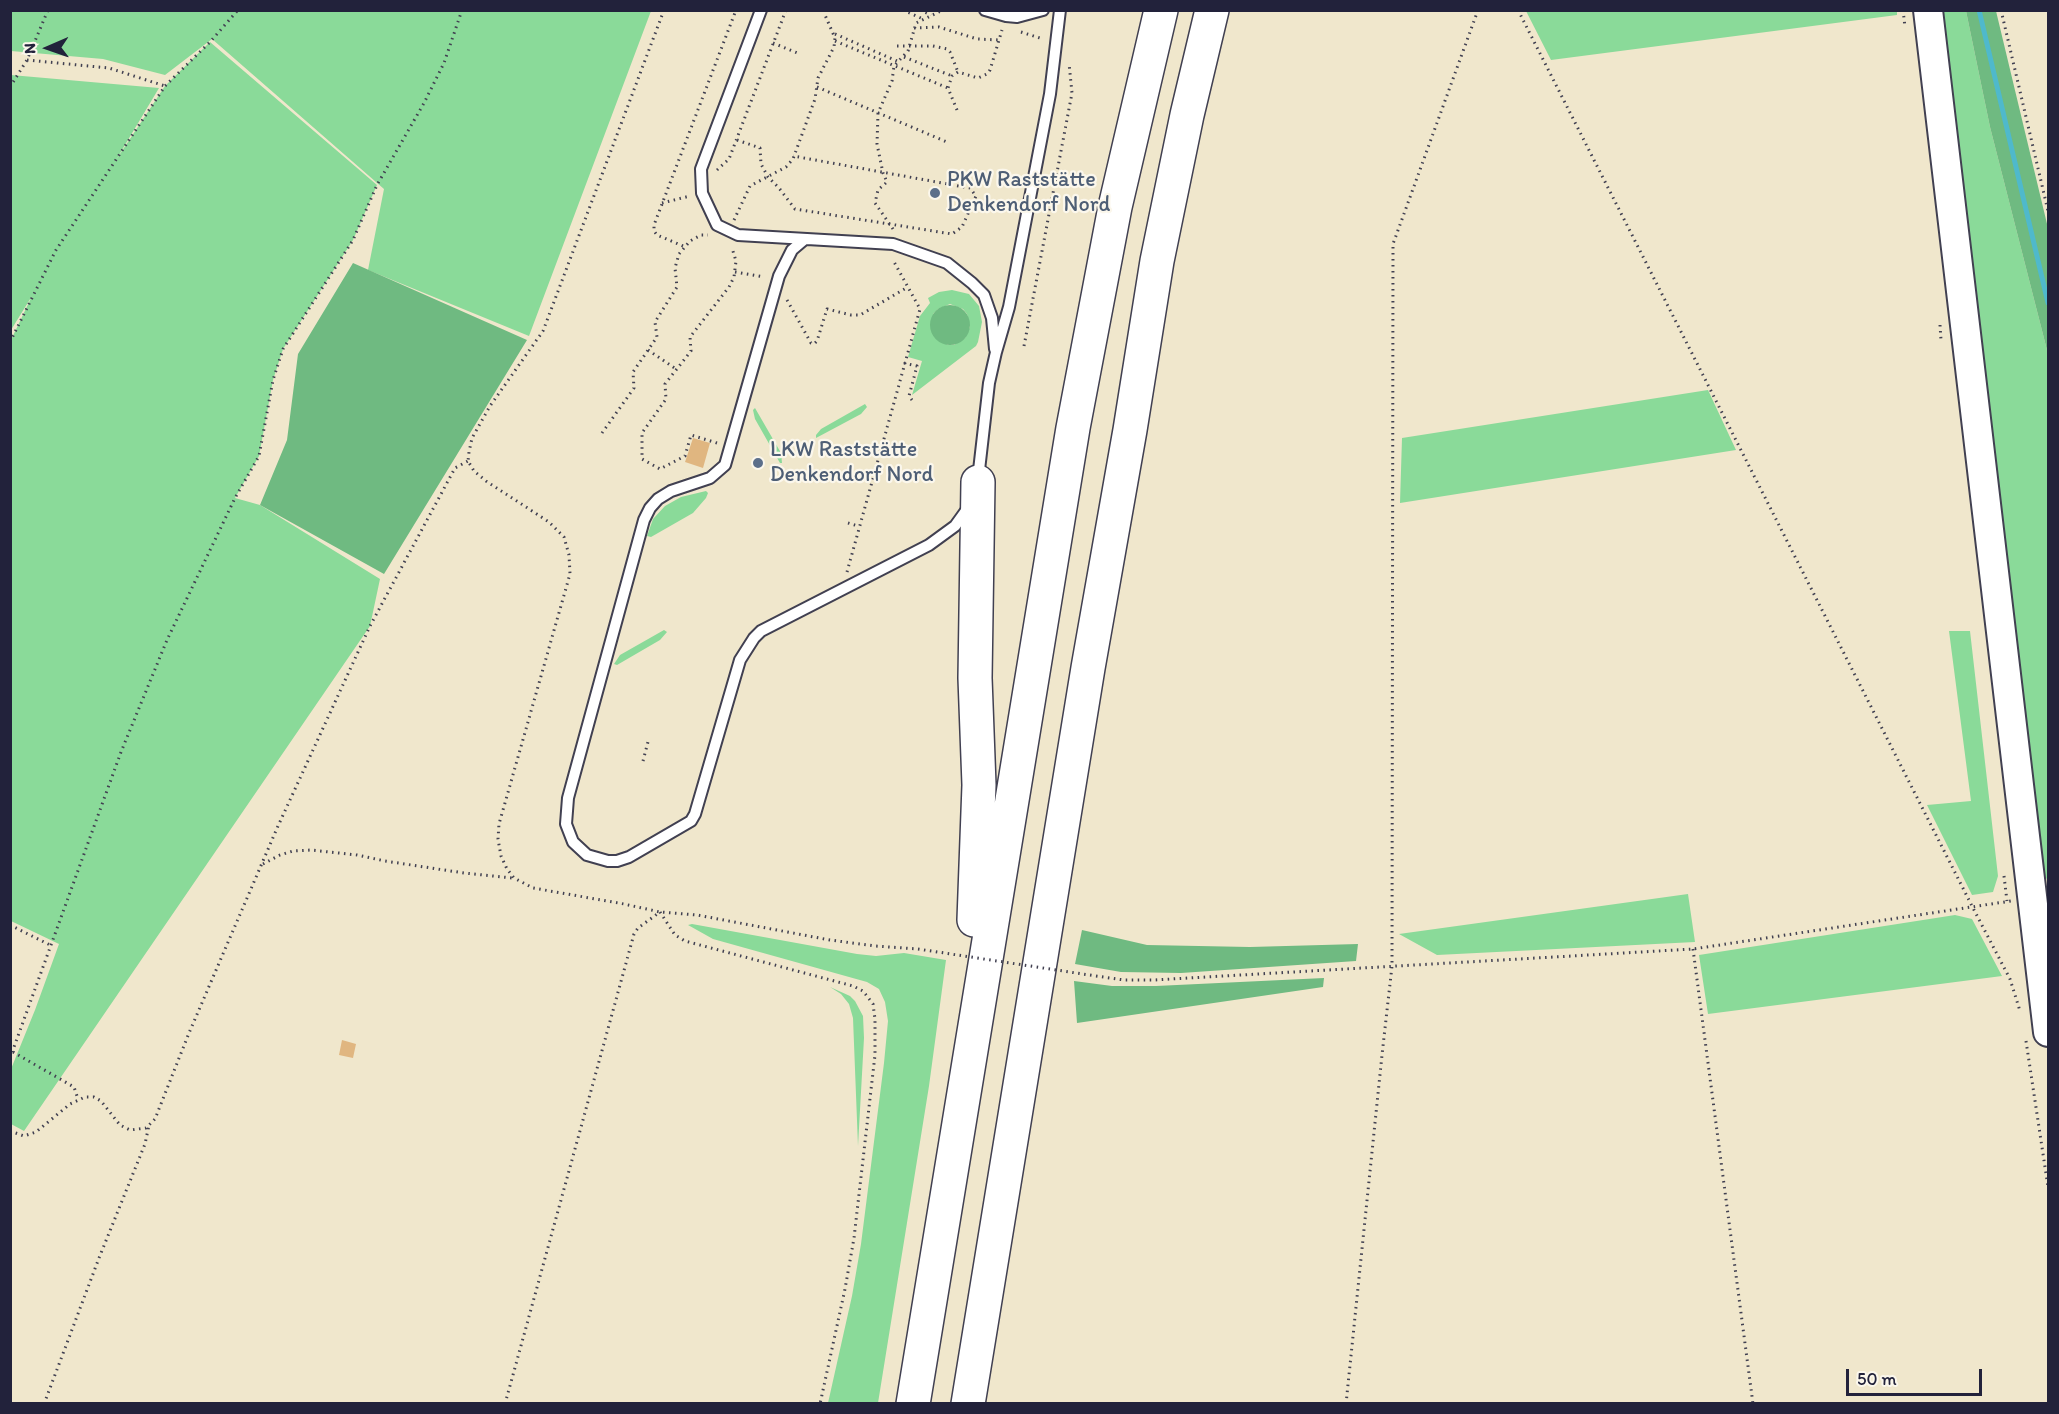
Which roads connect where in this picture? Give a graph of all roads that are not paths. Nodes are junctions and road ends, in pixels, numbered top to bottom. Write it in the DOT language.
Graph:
graph roads {
  1 [pos="761,10"];
  2 [pos="986,10"];
  3 [pos="1043,10"];
  4 [pos="1060,10"];
  5 [pos="1161,10"];
  6 [pos="1212,10"];
  7 [pos="1928,10"];
  8 [pos="805,239"];
  9 [pos="996,352"];
  10 [pos="978,482"];
  11 [pos="2037,1035"];
  12 [pos="966,1078"];
  13 [pos="913,1404"];
  14 [pos="968,1404"];
  1 -- 8 [label="lane"];
  2 -- 3 [label="lane"];
  4 -- 9 [label="lane"];
  5 -- 12 [label="highway"];
  6 -- 14 [label="highway"];
  7 -- 11 [label="main road"];
  8 -- 9 [label="lane"];
  8 -- 10 [label="lane"];
  9 -- 10 [label="lane"];
  10 -- 12 [label="highway"];
  12 -- 13 [label="highway"];
}
